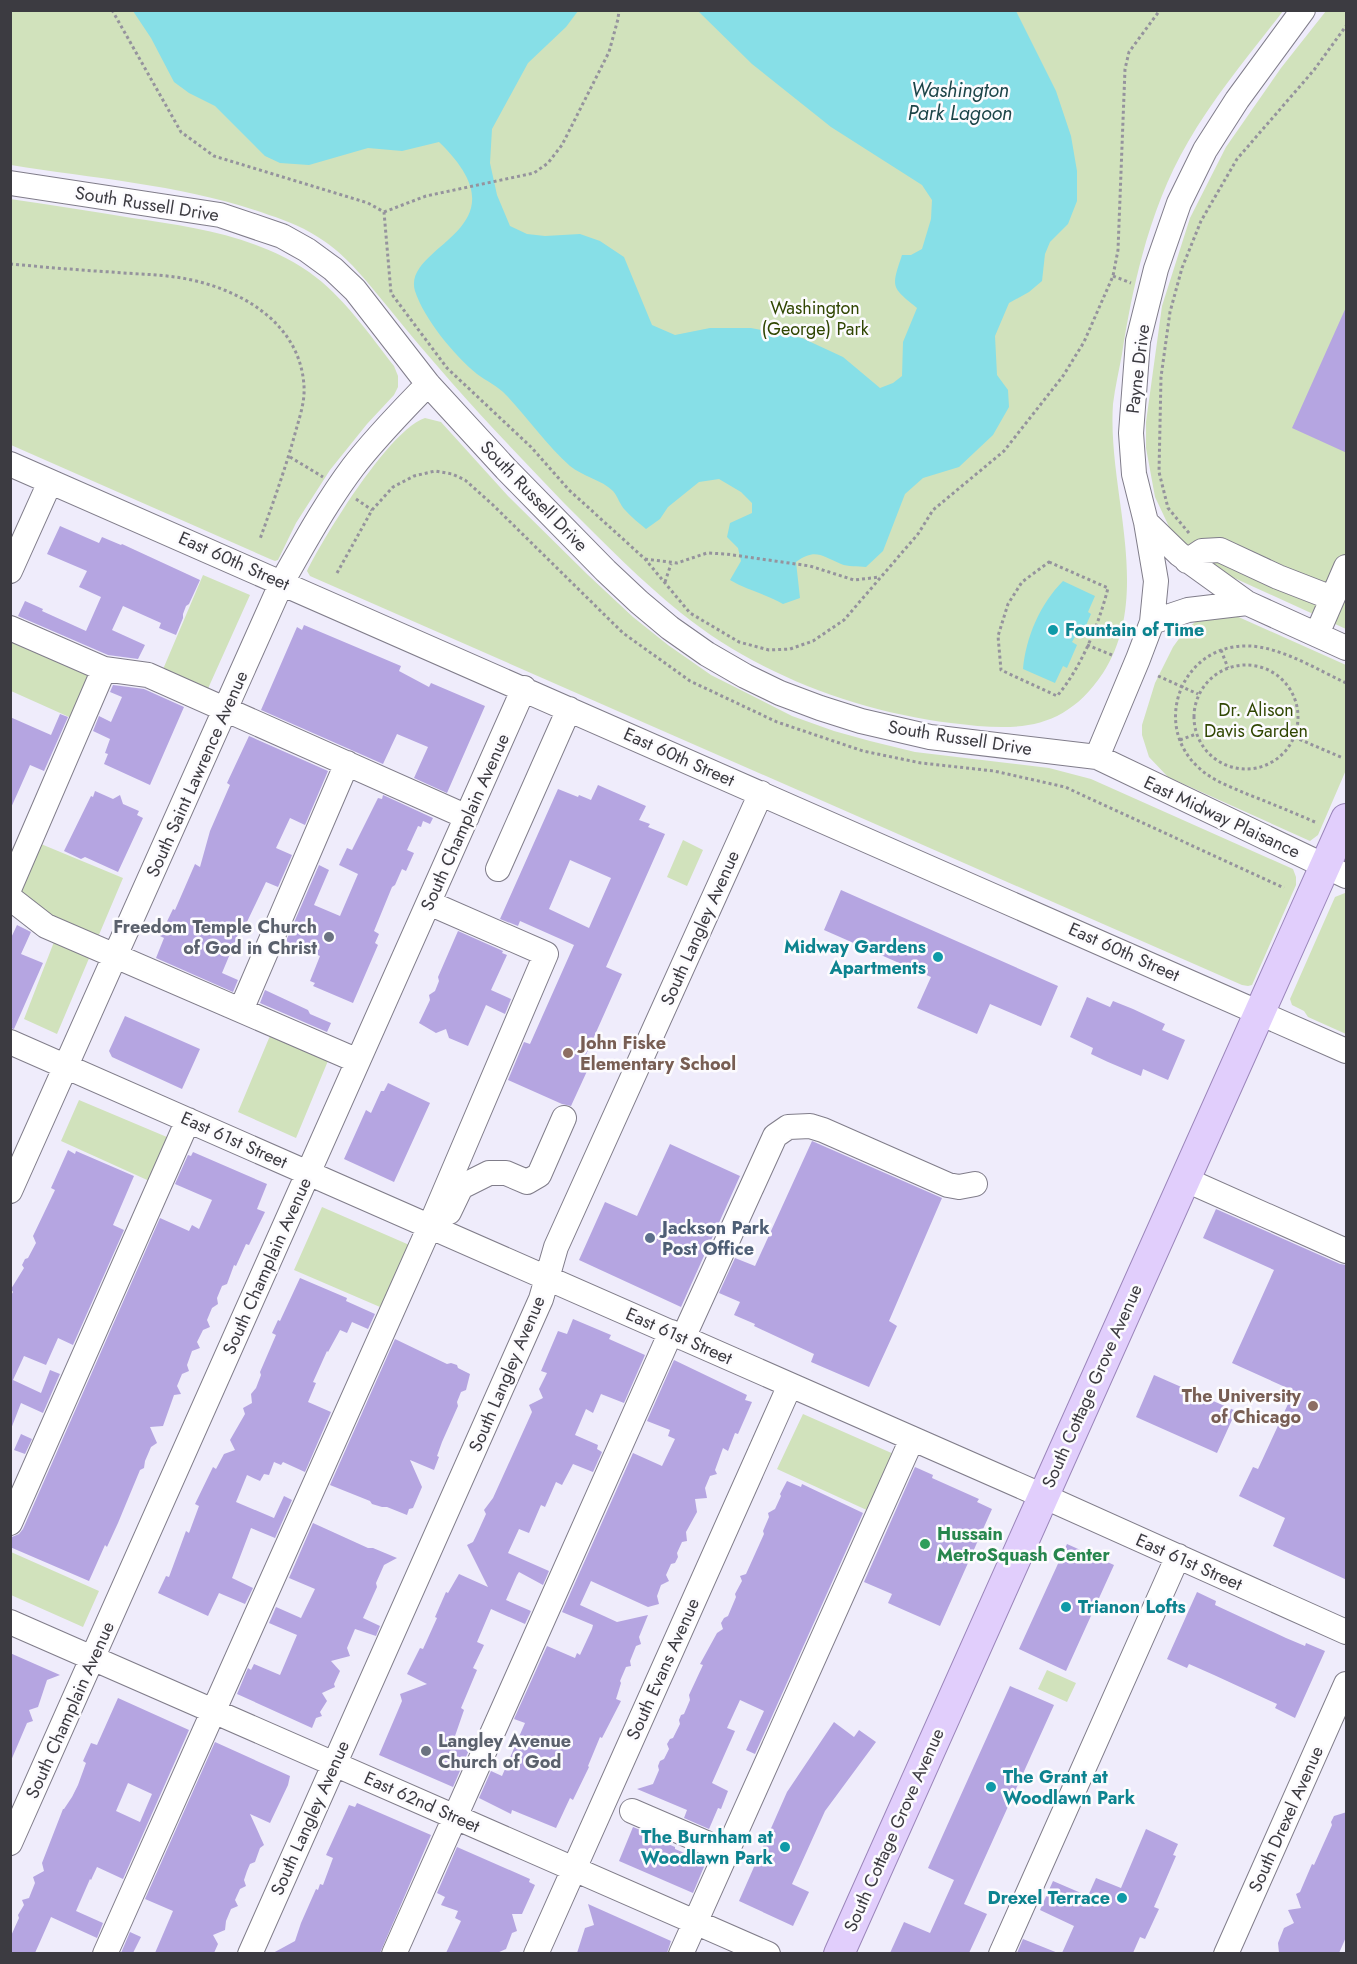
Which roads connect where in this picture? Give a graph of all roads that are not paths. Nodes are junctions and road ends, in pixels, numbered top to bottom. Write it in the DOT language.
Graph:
graph roads {
  1 [pos="1303,10"];
  2 [pos="10,183"];
  3 [pos="428,384"];
  4 [pos="10,464"];
  5 [pos="50,482"];
  6 [pos="1146,522"];
  7 [pos="1187,561"];
  8 [pos="1347,567"];
  9 [pos="10,571"];
  10 [pos="282,582"];
  11 [pos="1332,598"];
  12 [pos="1247,603"];
  13 [pos="1152,622"];
  14 [pos="10,627"];
  15 [pos="1317,634"];
  16 [pos="1347,648"];
  17 [pos="104,669"];
  18 [pos="524,688"];
  19 [pos="225,709"];
  20 [pos="569,709"];
  21 [pos="1097,757"];
  22 [pos="347,763"];
  23 [pos="761,793"];
  24 [pos="467,817"];
  25 [pos="1347,819"];
  26 [pos="498,869"];
  27 [pos="1336,871"];
  28 [pos="10,887"];
  29 [pos="10,898"];
  30 [pos="429,903"];
  31 [pos="115,956"];
  32 [pos="241,1010"];
  33 [pos="1259,1011"];
  34 [pos="10,1042"];
  35 [pos="1347,1051"];
  36 [pos="358,1061"];
  37 [pos="66,1066"];
  38 [pos="564,1118"];
  39 [pos="188,1120"];
  40 [pos="309,1173"];
  41 [pos="1184,1179"];
  42 [pos="975,1184"];
  43 [pos="10,1191"];
  44 [pos="436,1229"];
  45 [pos="1347,1251"];
  46 [pos="547,1278"];
  47 [pos="677,1335"];
  48 [pos="790,1385"];
  49 [pos="912,1438"];
  50 [pos="1043,1496"];
  51 [pos="10,1522"];
  52 [pos="1178,1556"];
  53 [pos="10,1622"];
  54 [pos="1347,1632"];
  55 [pos="93,1658"];
  56 [pos="1347,1684"];
  57 [pos="214,1711"];
  58 [pos="334,1764"];
  59 [pos="632,1811"];
  60 [pos="455,1816"];
  61 [pos="10,1844"];
  62 [pos="727,1852"];
  63 [pos="574,1869"];
  64 [pos="695,1922"];
  65 [pos="105,1953"];
  66 [pos="250,1953"];
  67 [pos="394,1953"];
  68 [pos="536,1953"];
  69 [pos="681,1953"];
  70 [pos="768,1953"];
  71 [pos="839,1953"];
  72 [pos="1001,1953"];
  73 [pos="1226,1953"];
  1 -- 6 [label="street, Payne Drive"];
  2 -- 3 [label="street, South Russell Drive"];
  3 -- 10 [label="street, South Saint Lawrence Avenue"];
  3 -- 21 [label="street, South Russell Drive"];
  4 -- 5 [label="street, East 60th Street"];
  5 -- 9 [label="street"];
  5 -- 10 [label="street, East 60th Street"];
  6 -- 7 [label="street"];
  6 -- 13 [label="street, Payne Drive"];
  7 -- 11 [label="street"];
  7 -- 12 [label="street"];
  8 -- 11 [label="street"];
  10 -- 18 [label="street, East 60th Street"];
  10 -- 19 [label="street, South Saint Lawrence Avenue"];
  11 -- 15 [label="street"];
  12 -- 13 [label="street"];
  12 -- 15 [label="street"];
  13 -- 21 [label="street, Payne Drive"];
  14 -- 17 [label="street"];
  15 -- 16 [label="street"];
  17 -- 19 [label="street"];
  17 -- 28 [label="street"];
  18 -- 20 [label="street, East 60th Street"];
  18 -- 24 [label="street, South Champlain Avenue"];
  19 -- 22 [label="street"];
  19 -- 31 [label="street, South Saint Lawrence Avenue"];
  20 -- 23 [label="street, East 60th Street"];
  20 -- 26 [label="street"];
  21 -- 27 [label="street, East Midway Plaisance"];
  22 -- 24 [label="street"];
  22 -- 32 [label="street"];
  23 -- 33 [label="street, East 60th Street"];
  23 -- 46 [label="street, South Langley Avenue"];
  24 -- 30 [label="street, South Champlain Avenue"];
  25 -- 27 [label="main road, South Cottage Grove Avenue"];
  27 -- 33 [label="main road, South Cottage Grove Avenue"];
  29 -- 31 [label="street"];
  30 -- 36 [label="street, South Champlain Avenue"];
  30 -- 44 [label="street"];
  31 -- 32 [label="street"];
  31 -- 37 [label="street, South Saint Lawrence Avenue"];
  32 -- 36 [label="street"];
  33 -- 35 [label="street, East 60th Street"];
  33 -- 41 [label="main road, South Cottage Grove Avenue"];
  34 -- 37 [label="street, East 61st Street"];
  36 -- 40 [label="street, South Champlain Avenue"];
  37 -- 39 [label="street, East 61st Street"];
  37 -- 43 [label="street, South Saint Lawrence Avenue"];
  38 -- 44 [label="street"];
  39 -- 40 [label="street, East 61st Street"];
  39 -- 51 [label="street"];
  40 -- 44 [label="street, East 61st Street"];
  40 -- 55 [label="street, South Champlain Avenue"];
  41 -- 45 [label="street"];
  41 -- 50 [label="main road, South Cottage Grove Avenue"];
  42 -- 47 [label="street"];
  44 -- 46 [label="street, East 61st Street"];
  44 -- 57 [label="street"];
  46 -- 47 [label="street, East 61st Street"];
  46 -- 58 [label="street, South Langley Avenue"];
  47 -- 48 [label="street, East 61st Street"];
  47 -- 60 [label="street"];
  48 -- 49 [label="street, East 61st Street"];
  48 -- 63 [label="street, South Evans Avenue"];
  49 -- 50 [label="street, East 61st Street"];
  49 -- 62 [label="street"];
  50 -- 52 [label="street, East 61st Street"];
  50 -- 71 [label="main road, South Cottage Grove Avenue"];
  52 -- 54 [label="street, East 61st Street"];
  52 -- 72 [label="street"];
  53 -- 55 [label="street, East 62nd Street"];
  55 -- 57 [label="street, East 62nd Street"];
  55 -- 61 [label="street, South Champlain Avenue"];
  56 -- 73 [label="street, South Drexel Avenue"];
  57 -- 58 [label="street, East 62nd Street"];
  57 -- 65 [label="street"];
  58 -- 60 [label="street, East 62nd Street"];
  58 -- 66 [label="street, South Langley Avenue"];
  59 -- 62 [label="street"];
  60 -- 63 [label="street, East 62nd Street"];
  60 -- 67 [label="street"];
  62 -- 64 [label="street"];
  63 -- 64 [label="street, East 62nd Street"];
  63 -- 68 [label="street, South Evans Avenue"];
  64 -- 69 [label="street"];
  64 -- 70 [label="street, East 62nd Street"];
}
